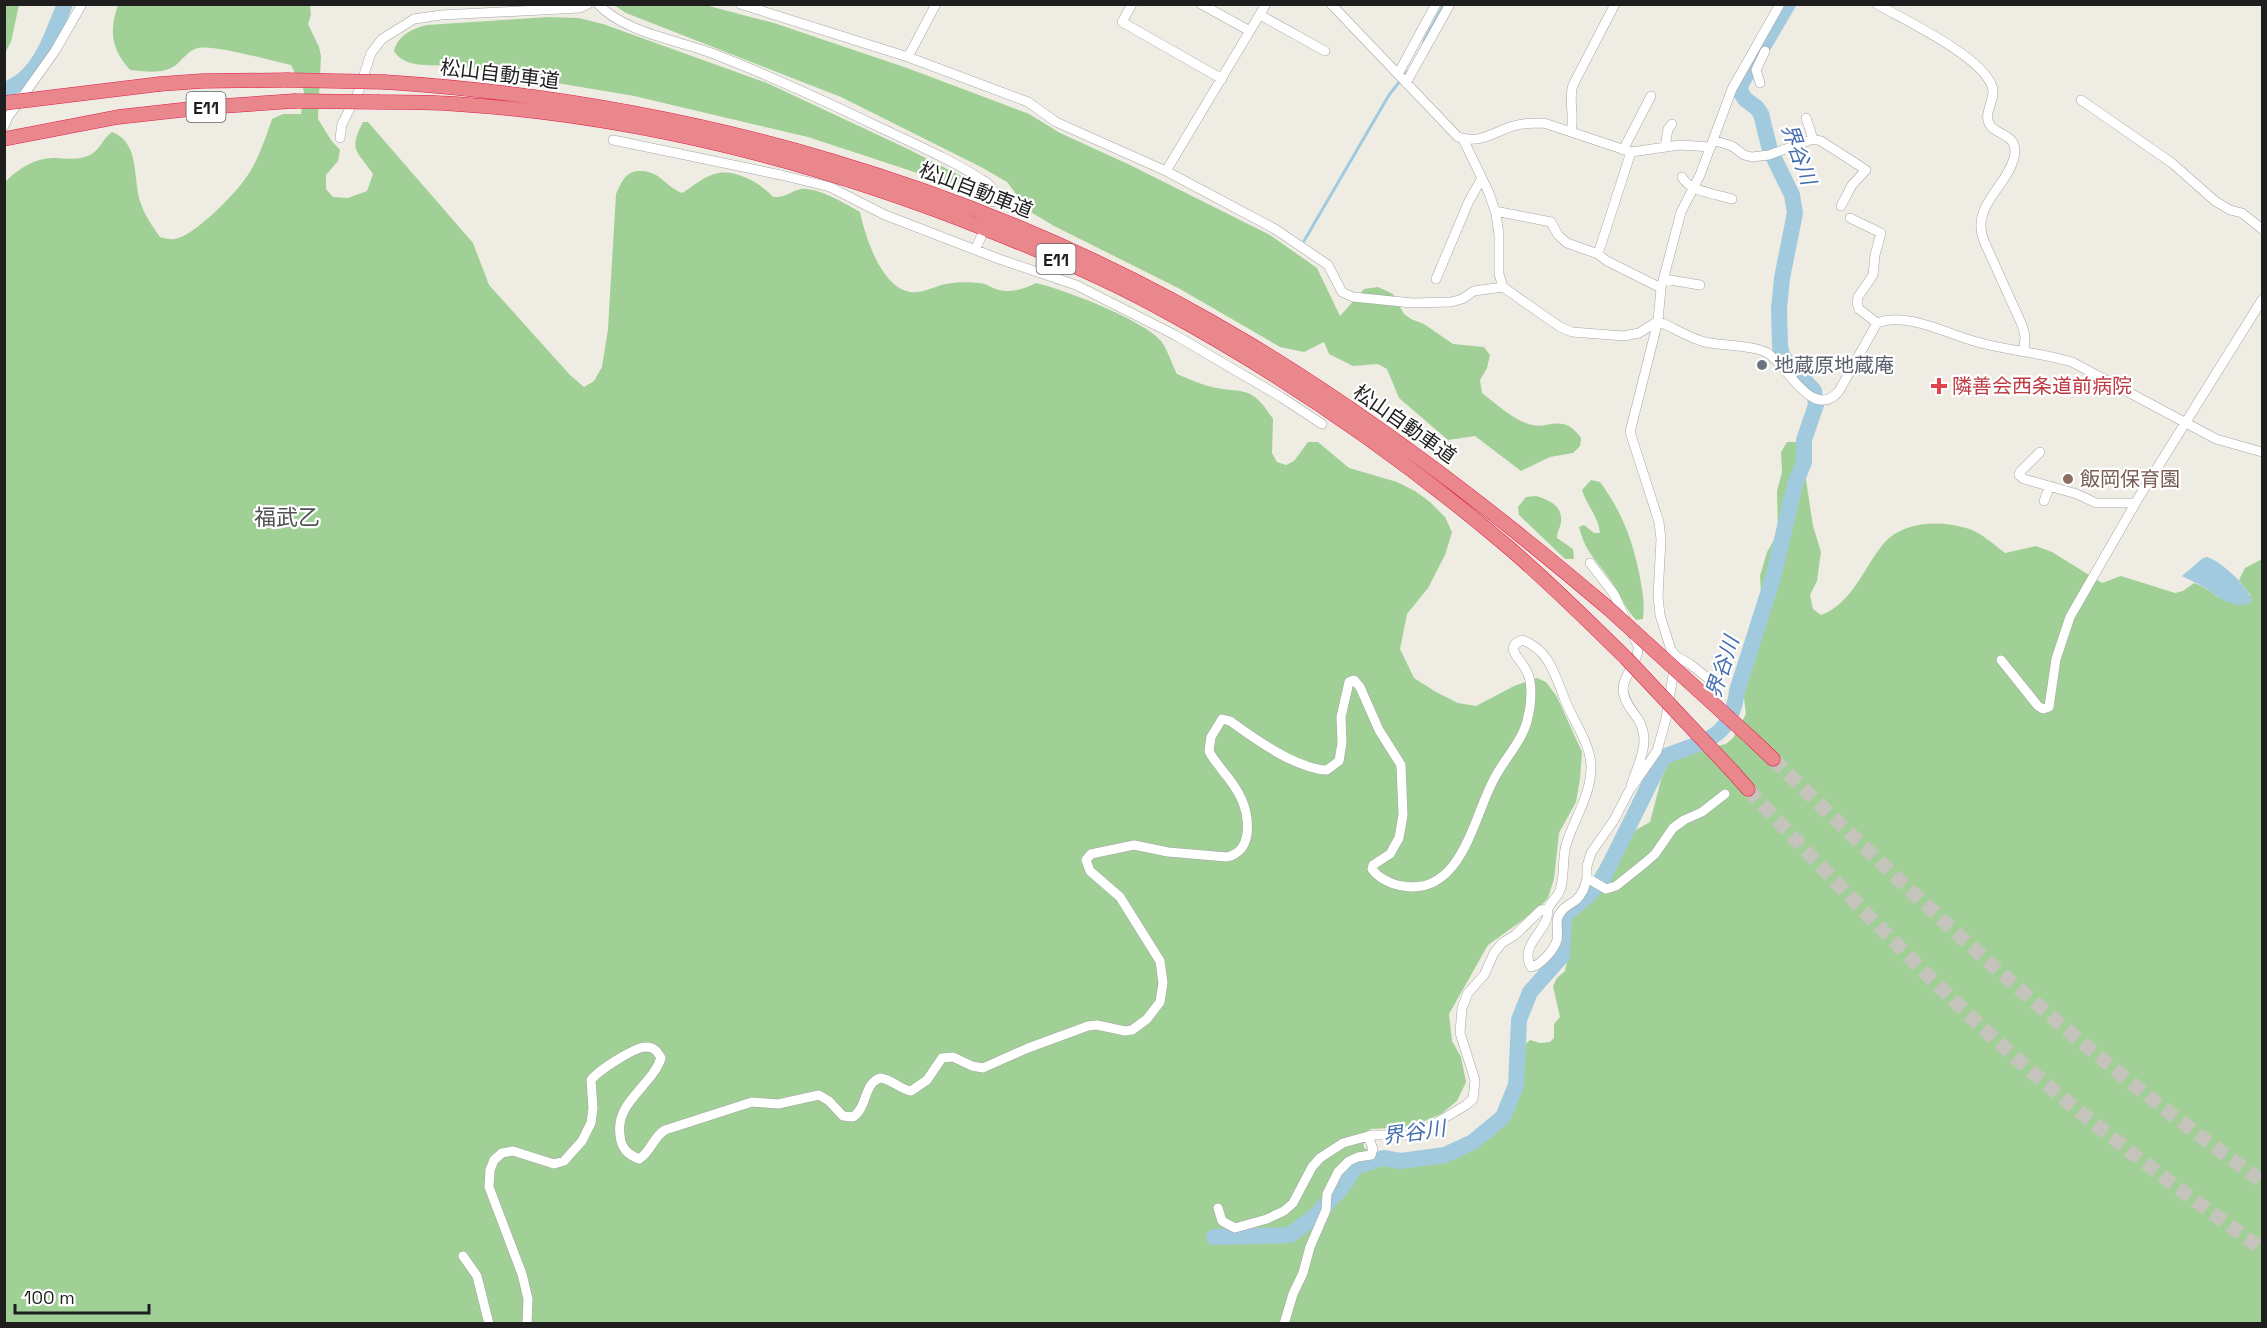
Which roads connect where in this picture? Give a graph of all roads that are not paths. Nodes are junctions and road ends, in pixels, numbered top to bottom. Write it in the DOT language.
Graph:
graph roads {
  1 [pos="82,4"];
  2 [pos="588,4"];
  3 [pos="598,4"];
  4 [pos="740,4"];
  5 [pos="936,4"];
  6 [pos="1131,4"];
  7 [pos="1201,4"];
  8 [pos="1266,4"];
  9 [pos="1331,4"];
  10 [pos="1436,4"];
  11 [pos="1450,4"];
  12 [pos="1615,4"];
  13 [pos="1780,4"];
  14 [pos="1877,4"];
  15 [pos="1260,15"];
  16 [pos="1250,31"];
  17 [pos="1325,51"];
  18 [pos="1765,51"];
  19 [pos="908,57"];
  20 [pos="1751,67"];
  21 [pos="1222,79"];
  22 [pos="1402,79"];
  23 [pos="1760,83"];
  24 [pos="1650,96"];
  25 [pos="2081,100"];
  26 [pos="4,103"];
  27 [pos="1806,118"];
  28 [pos="1672,124"];
  29 [pos="4,126"];
  30 [pos="1571,132"];
  31 [pos="340,138"];
  32 [pos="4,139"];
  33 [pos="1464,139"];
  34 [pos="1814,139"];
  35 [pos="613,140"];
  36 [pos="1712,143"];
  37 [pos="1665,147"];
  38 [pos="1627,151"];
  39 [pos="1166,171"];
  40 [pos="1682,177"];
  41 [pos="1482,178"];
  42 [pos="1693,188"];
  43 [pos="1732,199"];
  44 [pos="993,202"];
  45 [pos="1841,206"];
  46 [pos="1495,211"];
  47 [pos="1850,218"];
  48 [pos="2262,229"];
  49 [pos="981,237"];
  50 [pos="975,250"];
  51 [pos="1598,254"];
  52 [pos="1436,279"];
  53 [pos="1663,283"];
  54 [pos="1700,285"];
  55 [pos="1503,287"];
  56 [pos="2262,300"];
  57 [pos="1658,321"];
  58 [pos="1877,323"];
  59 [pos="2024,351"];
  60 [pos="2186,422"];
  61 [pos="1322,424"];
  62 [pos="2040,452"];
  63 [pos="2262,452"];
  64 [pos="2050,486"];
  65 [pos="2044,501"];
  66 [pos="2135,503"];
  67 [pos="1590,563"];
  68 [pos="1676,656"];
  69 [pos="2001,660"];
  70 [pos="1714,683"];
  71 [pos="1773,759"];
  72 [pos="1748,789"];
  73 [pos="1629,791"];
  74 [pos="1725,794"];
  75 [pos="1588,880"];
  76 [pos="1547,909"];
  77 [pos="1368,1136"];
  78 [pos="1218,1208"];
  79 [pos="464,1256"];
  80 [pos="489,1323"];
  81 [pos="527,1323"];
  82 [pos="1284,1323"];
  1 -- 29 [label="street"];
  2 -- 31 [label="street"];
  3 -- 44 [label="street"];
  4 -- 19 [label="street"];
  5 -- 19 [label="street"];
  6 -- 21 [label="street"];
  7 -- 16 [label="street"];
  8 -- 15 [label="street"];
  9 -- 22 [label="street"];
  10 -- 22 [label="street"];
  11 -- 22 [label="street"];
  12 -- 30 [label="street"];
  13 -- 20 [label="street"];
  14 -- 59 [label="street"];
  15 -- 16 [label="street"];
  15 -- 17 [label="street"];
  16 -- 21 [label="street"];
  18 -- 20 [label="street"];
  19 -- 39 [label="street"];
  20 -- 23 [label="street"];
  20 -- 36 [label="street"];
  21 -- 39 [label="street"];
  22 -- 33 [label="street"];
  24 -- 38 [label="street"];
  25 -- 48 [label="street"];
  26 -- 71 [label="highway, 松山自動車道 / E11, bridge"];
  27 -- 34 [label="street"];
  28 -- 37 [label="street"];
  30 -- 33 [label="street"];
  30 -- 38 [label="street"];
  32 -- 72 [label="highway, 松山自動車道 / E11, bridge"];
  33 -- 41 [label="street"];
  34 -- 36 [label="street"];
  34 -- 45 [label="street"];
  35 -- 50 [label="street"];
  36 -- 37 [label="street"];
  36 -- 42 [label="street"];
  37 -- 38 [label="street"];
  38 -- 51 [label="street"];
  39 -- 55 [label="street"];
  40 -- 42 [label="street"];
  41 -- 46 [label="street"];
  41 -- 52 [label="street"];
  42 -- 43 [label="street"];
  42 -- 53 [label="street"];
  46 -- 51 [label="street"];
  46 -- 55 [label="street"];
  47 -- 58 [label="street"];
  49 -- 50 [label="street"];
  50 -- 61 [label="street"];
  51 -- 53 [label="street"];
  53 -- 54 [label="street"];
  53 -- 57 [label="street"];
  55 -- 57 [label="street"];
  56 -- 60 [label="street"];
  57 -- 58 [label="street"];
  57 -- 68 [label="street"];
  58 -- 59 [label="street"];
  59 -- 60 [label="street"];
  60 -- 63 [label="street"];
  60 -- 66 [label="street"];
  62 -- 64 [label="street"];
  64 -- 65 [label="street"];
  64 -- 66 [label="street"];
  66 -- 69 [label="street"];
  67 -- 73 [label="street"];
  68 -- 70 [label="street"];
  68 -- 73 [label="street"];
  73 -- 75 [label="street"];
  74 -- 75 [label="street"];
  75 -- 76 [label="street"];
  76 -- 77 [label="street"];
  76 -- 81 [label="street"];
  77 -- 78 [label="street"];
  77 -- 82 [label="street"];
  79 -- 80 [label="street"];
}
